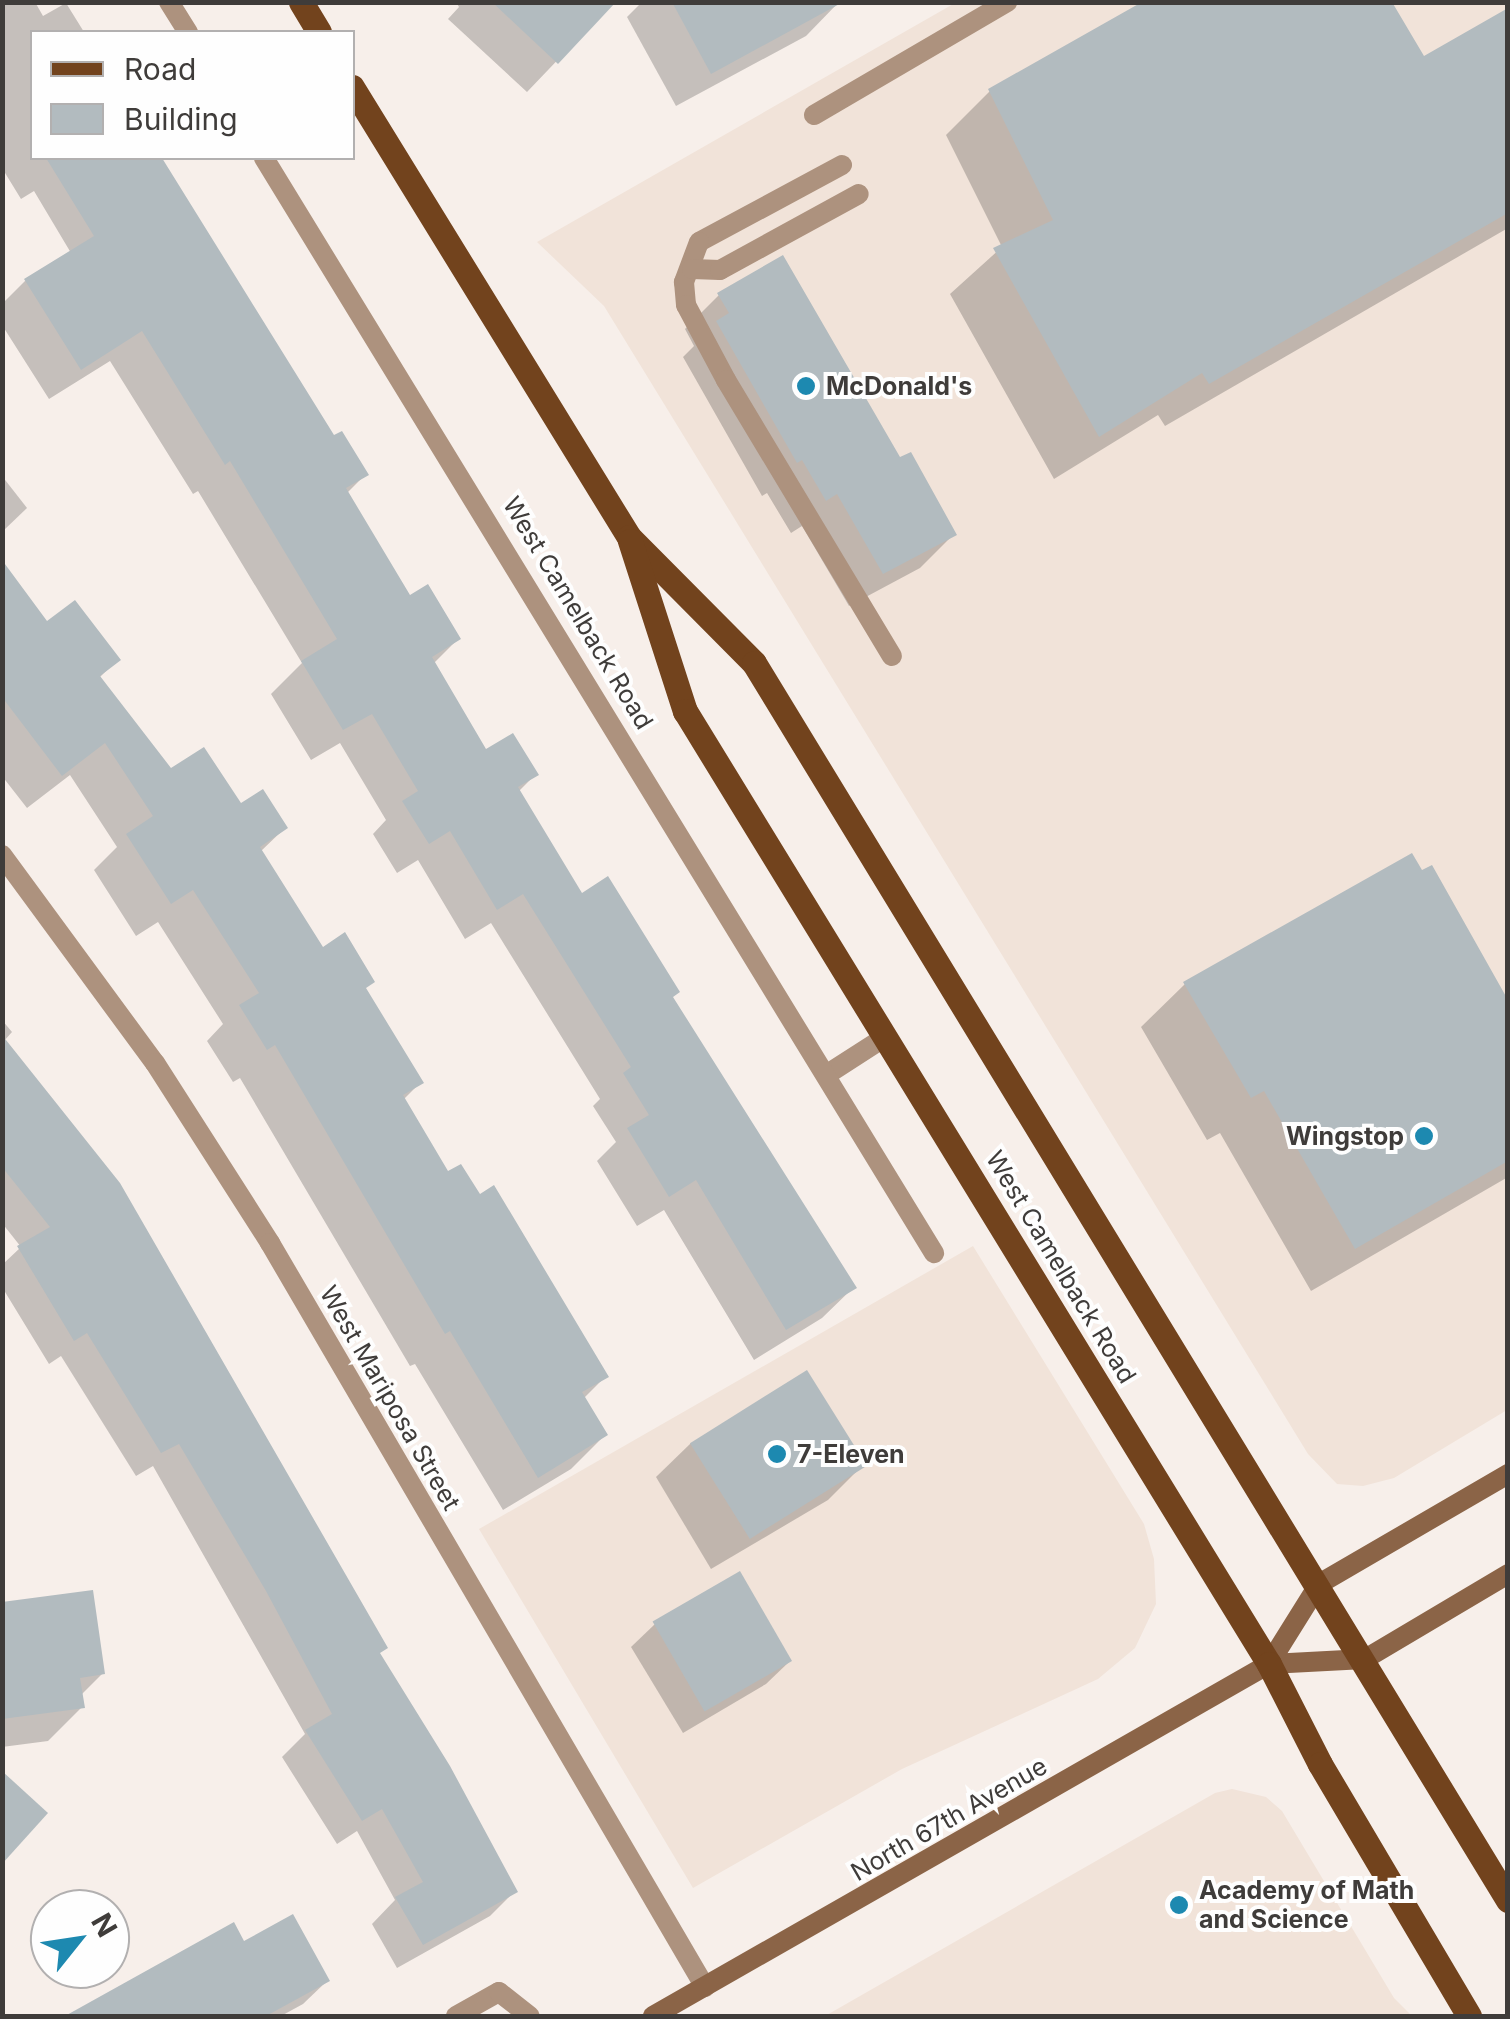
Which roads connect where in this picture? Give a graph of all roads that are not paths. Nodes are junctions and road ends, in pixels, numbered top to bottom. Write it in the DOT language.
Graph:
graph roads {
  1 [pos="169,2"];
  2 [pos="301,2"];
  3 [pos="1007,2"];
  4 [pos="187,30"];
  5 [pos="318,30"];
  6 [pos="355,93"];
  7 [pos="814,115"];
  8 [pos="265,160"];
  9 [pos="842,165"];
  10 [pos="859,194"];
  11 [pos="692,269"];
  12 [pos="629,537"];
  13 [pos="892,656"];
  14 [pos="2,855"];
  15 [pos="886,1037"];
  16 [pos="826,1075"];
  17 [pos="934,1253"];
  18 [pos="1508,1474"];
  19 [pos="1508,1574"];
  20 [pos="1318,1584"];
  21 [pos="1364,1659"];
  22 [pos="1269,1664"];
  23 [pos="1508,1900"];
  24 [pos="705,1987"];
  25 [pos="456,2016"];
  26 [pos="530,2016"];
  27 [pos="652,2016"];
  28 [pos="1469,2016"];
  1 -- 4 [label="street"];
  2 -- 5 [label="main road"];
  3 -- 7 [label="street"];
  6 -- 12 [label="main road, West Camelback Road"];
  8 -- 16 [label="street, West Camelback Road"];
  9 -- 11 [label="street"];
  10 -- 11 [label="street"];
  11 -- 13 [label="street"];
  12 -- 15 [label="main road, West Camelback Road"];
  12 -- 20 [label="main road, West Camelback Road"];
  14 -- 24 [label="street, West Mariposa Street"];
  15 -- 16 [label="street"];
  15 -- 22 [label="main road, West Camelback Road"];
  16 -- 17 [label="street, West Camelback Road"];
  18 -- 20 [label="main road, North 67th Avenue"];
  19 -- 21 [label="main road, North 67th Avenue"];
  20 -- 21 [label="main road, West Camelback Road"];
  20 -- 22 [label="main road, North 67th Avenue"];
  21 -- 22 [label="main road, North 67th Avenue"];
  21 -- 23 [label="main road, West Camelback Road"];
  22 -- 24 [label="main road, North 67th Avenue"];
  22 -- 28 [label="main road, West Camelback Road"];
  24 -- 27 [label="main road, North 67th Avenue"];
  25 -- 26 [label="street"];
}
